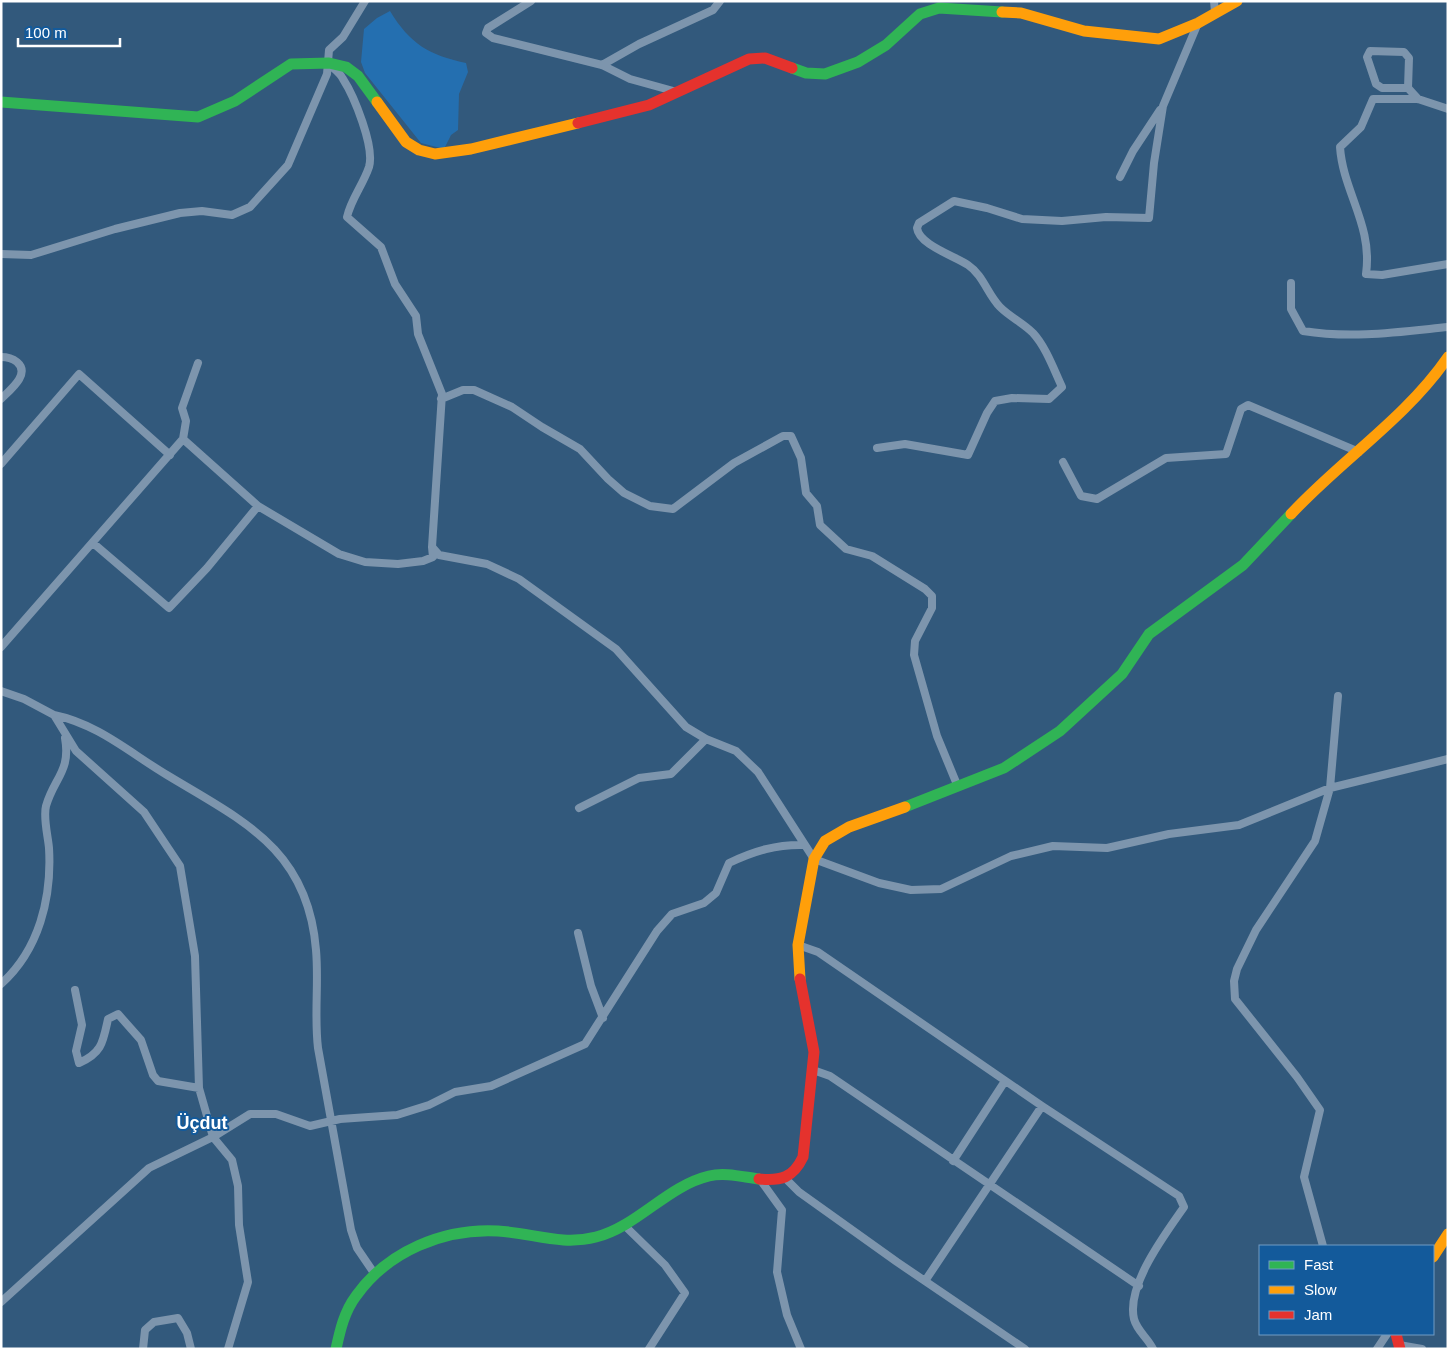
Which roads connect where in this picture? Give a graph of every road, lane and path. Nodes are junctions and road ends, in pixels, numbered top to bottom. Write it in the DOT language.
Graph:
graph roads {
  1 [pos="365,1"];
  2 [pos="531,1"];
  3 [pos="720,1"];
  4 [pos="1237,1"];
  5 [pos="1214,6"];
  6 [pos="1198,22"];
  7 [pos="328,63"];
  8 [pos="602,65"];
  9 [pos="1408,88"];
  10 [pos="679,92"];
  11 [pos="1418,99"];
  12 [pos="1,102"];
  13 [pos="1163,106"];
  14 [pos="1448,109"];
  15 [pos="1120,177"];
  16 [pos="1,254"];
  17 [pos="1448,264"];
  18 [pos="1291,283"];
  19 [pos="1448,327"];
  20 [pos="1,357"];
  21 [pos="1448,357"];
  22 [pos="198,363"];
  23 [pos="1,399"];
  24 [pos="441,399"];
  25 [pos="183,439"];
  26 [pos="877,448"];
  27 [pos="1359,452"];
  28 [pos="170,455"];
  29 [pos="1063,462"];
  30 [pos="1,464"];
  31 [pos="258,506"];
  32 [pos="93,543"];
  33 [pos="432,547"];
  34 [pos="1,647"];
  35 [pos="1,691"];
  36 [pos="1338,696"];
  37 [pos="54,715"];
  38 [pos="65,735"];
  39 [pos="706,739"];
  40 [pos="1448,759"];
  41 [pos="958,787"];
  42 [pos="1330,788"];
  43 [pos="579,808"];
  44 [pos="805,845"];
  45 [pos="814,859"];
  46 [pos="578,933"];
  47 [pos="798,945"];
  48 [pos="1,984"];
  49 [pos="75,990"];
  50 [pos="603,1018"];
  51 [pos="813,1070"];
  52 [pos="1005,1080"];
  53 [pos="199,1088"];
  54 [pos="1042,1106"];
  55 [pos="331,1122"];
  56 [pos="213,1137"];
  57 [pos="953,1161"];
  58 [pos="759,1178"];
  59 [pos="786,1179"];
  60 [pos="989,1185"];
  61 [pos="625,1226"];
  62 [pos="1448,1234"];
  63 [pos="1323,1245"];
  64 [pos="1434,1255"];
  65 [pos="374,1273"];
  66 [pos="925,1281"];
  67 [pos="1139,1286"];
  68 [pos="1,1302"];
  69 [pos="1386,1335"];
  70 [pos="1398,1342"];
  71 [pos="143,1349"];
  72 [pos="191,1349"];
  73 [pos="228,1349"];
  74 [pos="336,1349"];
  75 [pos="649,1349"];
  76 [pos="801,1349"];
  77 [pos="1025,1349"];
  78 [pos="1153,1349"];
  79 [pos="1377,1349"];
  80 [pos="1422,1349"];
  1 -- 7 [label="street"];
  2 -- 8 [label="street"];
  3 -- 8 [label="street"];
  4 -- 5 [label="street"];
  5 -- 6 [label="street"];
  6 -- 10 [label="street"];
  6 -- 13 [label="street"];
  7 -- 10 [label="street"];
  7 -- 12 [label="street"];
  7 -- 16 [label="street"];
  7 -- 24 [label="street"];
  8 -- 10 [label="street"];
  9 -- 9 [label="street"];
  9 -- 11 [label="street"];
  11 -- 14 [label="street"];
  11 -- 17 [label="street"];
  13 -- 15 [label="street"];
  13 -- 26 [label="street"];
  18 -- 19 [label="street"];
  20 -- 23 [label="street"];
  21 -- 27 [label="street"];
  22 -- 25 [label="street"];
  24 -- 33 [label="street"];
  24 -- 41 [label="street"];
  25 -- 28 [label="street"];
  25 -- 31 [label="street"];
  27 -- 29 [label="street"];
  27 -- 41 [label="street"];
  28 -- 30 [label="street"];
  28 -- 32 [label="street"];
  31 -- 32 [label="street"];
  31 -- 33 [label="street"];
  32 -- 34 [label="street"];
  33 -- 39 [label="street"];
  35 -- 37 [label="street"];
  36 -- 42 [label="street"];
  37 -- 38 [label="street"];
  37 -- 55 [label="street"];
  38 -- 48 [label="street"];
  38 -- 53 [label="street"];
  39 -- 43 [label="street"];
  39 -- 44 [label="street"];
  40 -- 42 [label="street"];
  41 -- 45 [label="street"];
  42 -- 45 [label="street"];
  42 -- 63 [label="street"];
  44 -- 45 [label="street"];
  44 -- 50 [label="street"];
  45 -- 47 [label="street"];
  46 -- 50 [label="street"];
  47 -- 51 [label="street"];
  47 -- 52 [label="street"];
  49 -- 53 [label="street"];
  50 -- 55 [label="street"];
  51 -- 57 [label="street"];
  51 -- 59 [label="street"];
  52 -- 54 [label="street"];
  52 -- 57 [label="street"];
  53 -- 56 [label="street"];
  54 -- 60 [label="street"];
  54 -- 67 [label="street"];
  55 -- 56 [label="street"];
  55 -- 65 [label="street"];
  56 -- 68 [label="street"];
  56 -- 73 [label="street"];
  57 -- 60 [label="street"];
  58 -- 59 [label="street"];
  58 -- 61 [label="street"];
  58 -- 76 [label="street"];
  59 -- 66 [label="street"];
  60 -- 66 [label="street"];
  60 -- 67 [label="street"];
  61 -- 65 [label="street"];
  61 -- 75 [label="street"];
  62 -- 64 [label="street"];
  65 -- 74 [label="street"];
  66 -- 77 [label="street"];
  67 -- 78 [label="street"];
  69 -- 79 [label="street"];
  70 -- 80 [label="street"];
  71 -- 72 [label="street"];
}
